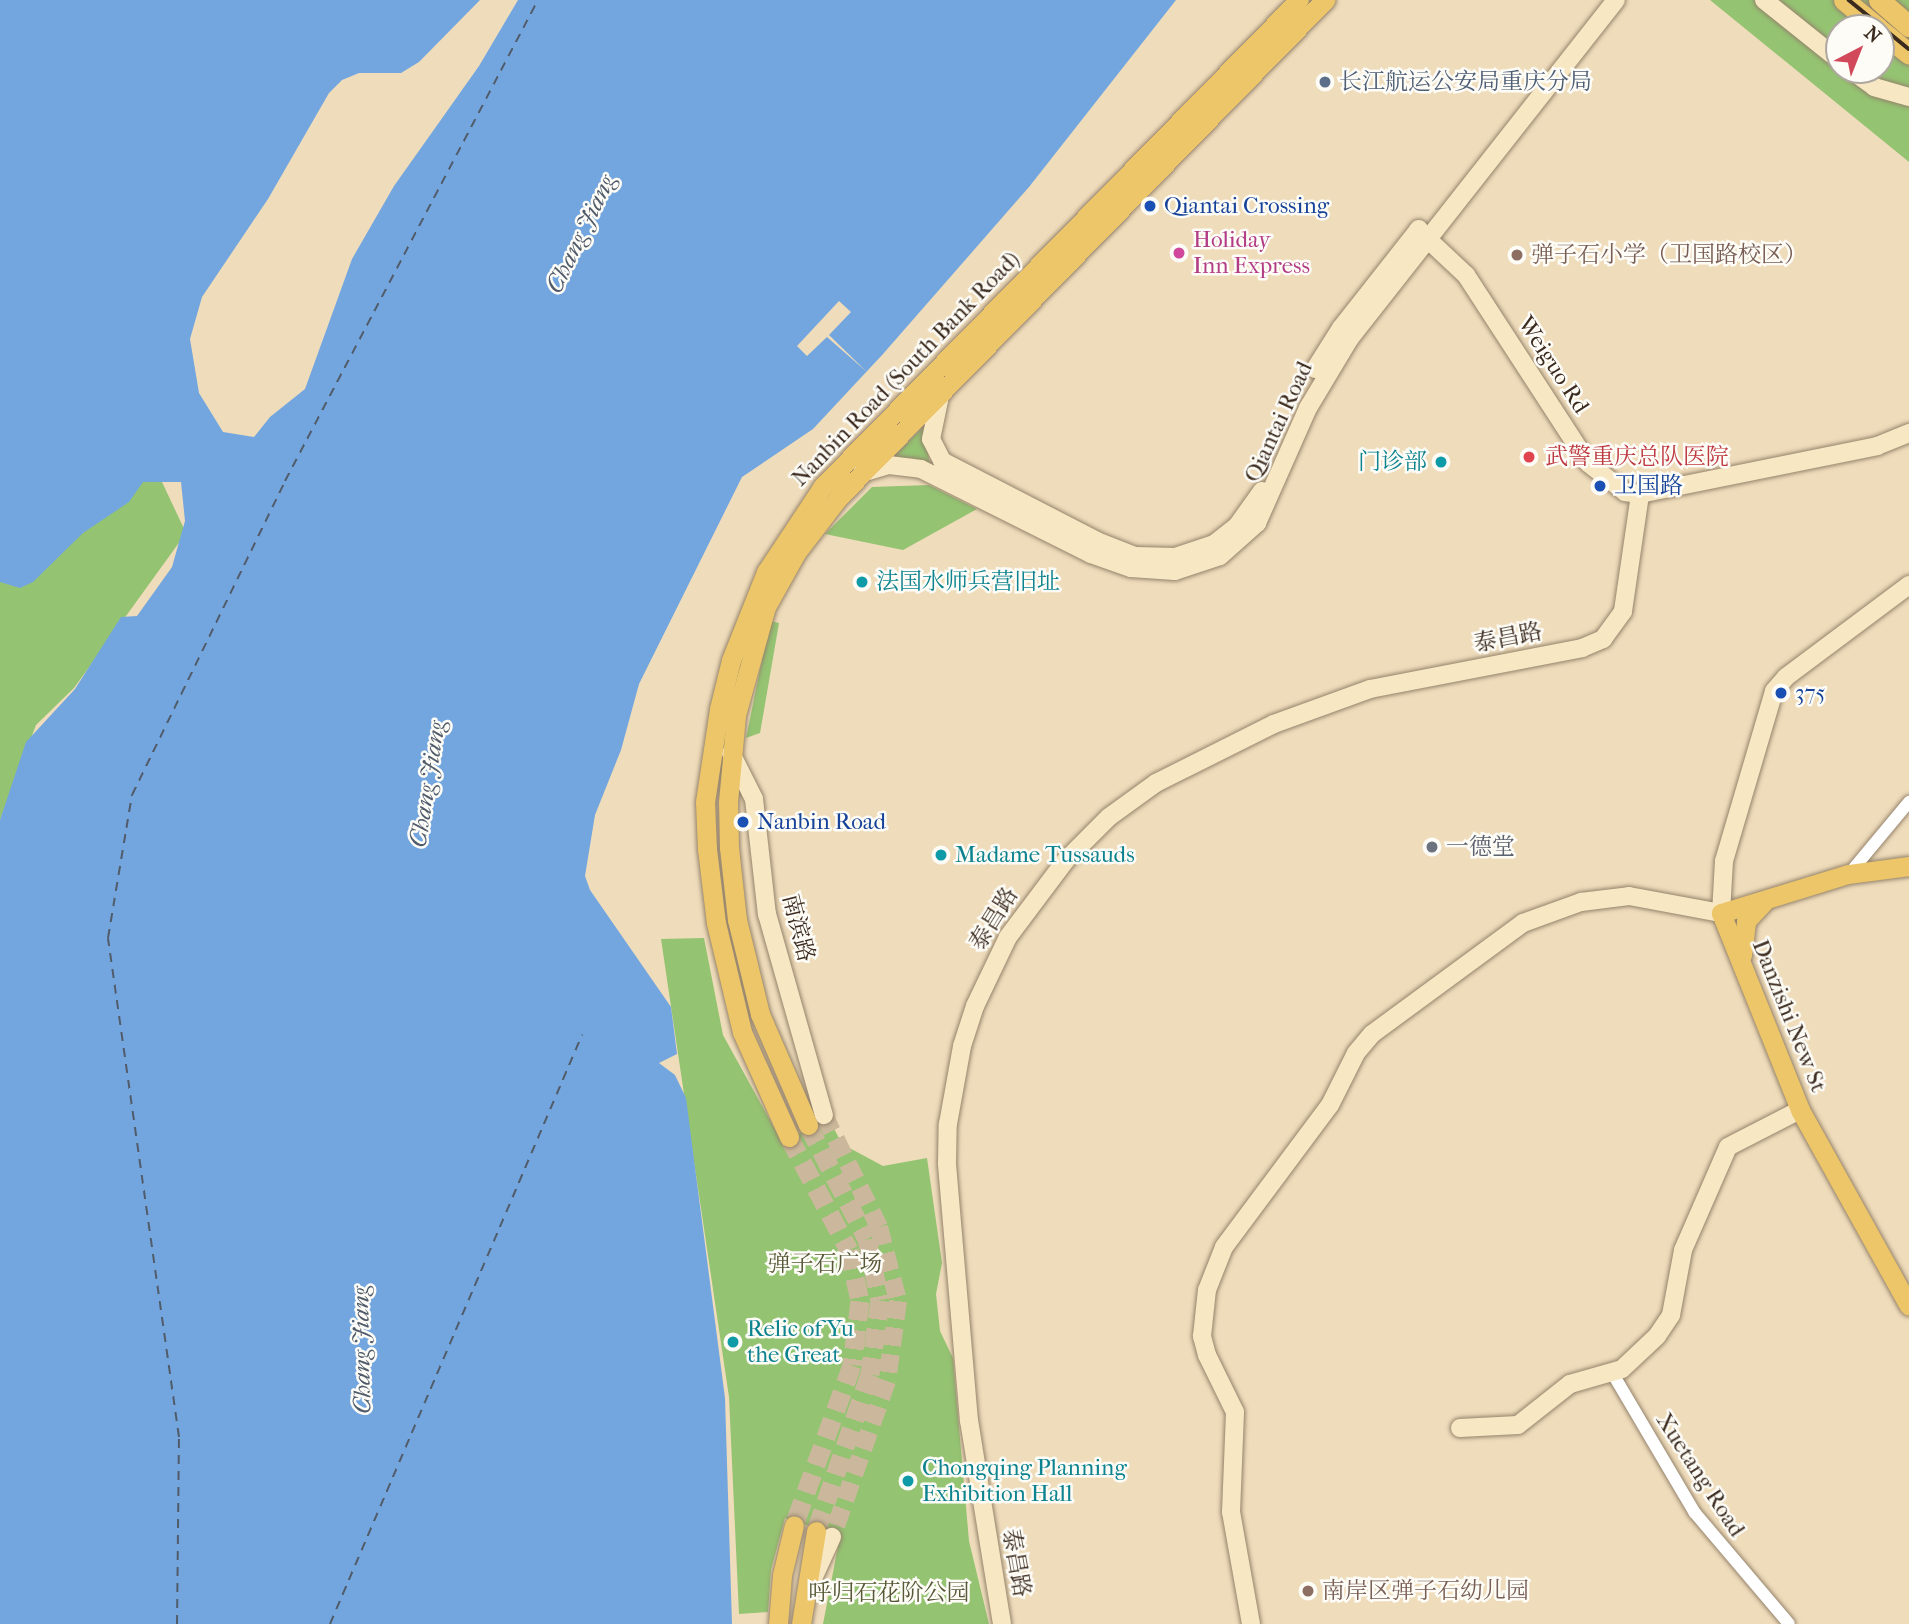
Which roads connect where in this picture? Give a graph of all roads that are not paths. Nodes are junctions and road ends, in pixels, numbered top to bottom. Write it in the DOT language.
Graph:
graph roads {
  1 [pos="1299,0"];
  2 [pos="1325,0"];
  3 [pos="1604,0"];
  4 [pos="1616,0"];
  5 [pos="1764,0"];
  6 [pos="1835,0"];
  7 [pos="1844,0"];
  8 [pos="1879,0"];
  9 [pos="1890,0"];
  10 [pos="1852,14"];
  11 [pos="1861,14"];
  12 [pos="1909,16"];
  13 [pos="1909,26"];
  14 [pos="1895,42"];
  15 [pos="1825,49"];
  16 [pos="1895,50"];
  17 [pos="1909,54"];
  18 [pos="1909,61"];
  19 [pos="1870,84"];
  20 [pos="1909,97"];
  21 [pos="1185,118"];
  22 [pos="1132,200"];
  23 [pos="1072,234"];
  24 [pos="1423,234"];
  25 [pos="1095,239"];
  26 [pos="940,396"];
  27 [pos="1909,433"];
  28 [pos="862,473"];
  29 [pos="1640,494"];
  30 [pos="1909,585"];
  31 [pos="731,753"];
  32 [pos="1909,803"];
  33 [pos="1909,866"];
  34 [pos="1848,874"];
  35 [pos="1767,899"];
  36 [pos="1721,913"];
  37 [pos="1742,965"];
  38 [pos="1800,1110"];
  39 [pos="816,1120"];
  40 [pos="789,1137"];
  41 [pos="1909,1306"];
  42 [pos="1613,1374"];
  43 [pos="1460,1428"];
  44 [pos="794,1525"];
  45 [pos="824,1534"];
  46 [pos="802,1612"];
  47 [pos="778,1617"];
  48 [pos="1002,1624"];
  49 [pos="1251,1624"];
  50 [pos="1789,1624"];
  1 -- 21 [label="main road, Nanbin Road (South Bank Road)"];
  2 -- 22 [label="main road, Nanbin Road (South Bank Road)"];
  3 -- 24 [label="street, Qiantai Road"];
  4 -- 24 [label="street, Qiantai Road"];
  5 -- 15 [label="street"];
  6 -- 10 [label="street"];
  7 -- 11 [label="highway"];
  8 -- 13 [label="highway"];
  9 -- 12 [label="street"];
  14 -- 17 [label="highway"];
  16 -- 18 [label="street"];
  19 -- 20 [label="street"];
  21 -- 22 [label="main road"];
  21 -- 23 [label="main road, Nanbin Road (South Bank Road)"];
  22 -- 25 [label="main road, Nanbin Road (South Bank Road)"];
  23 -- 25 [label="main road"];
  23 -- 40 [label="main road, Nanbin Road (South Bank Road)"];
  24 -- 26 [label="street, Qiantai Road"];
  24 -- 28 [label="street, Qiantai Road"];
  24 -- 29 [label="street, Weiguo Rd"];
  25 -- 26 [label="main road, Nanbin Road (South Bank Road)"];
  26 -- 28 [label="main road, Nanbin Road (South Bank Road)"];
  27 -- 29 [label="street"];
  28 -- 31 [label="main road, Nanbin Road (South Bank Road)"];
  29 -- 48 [label="street, 泰昌路"];
  30 -- 36 [label="street"];
  31 -- 39 [label="street, 南滨路"];
  31 -- 39 [label="main road, Nanbin Road (South Bank Road)"];
  32 -- 34 [label="street"];
  33 -- 34 [label="main road"];
  34 -- 35 [label="main road"];
  35 -- 36 [label="main road"];
  35 -- 37 [label="main road"];
  36 -- 37 [label="main road, Danzishi New St"];
  36 -- 49 [label="street"];
  37 -- 38 [label="main road, Danzishi New St"];
  38 -- 41 [label="main road, Danzishi New St"];
  38 -- 42 [label="street"];
  42 -- 43 [label="street"];
  42 -- 50 [label="street, Xuetang Road"];
  44 -- 47 [label="main road"];
  45 -- 46 [label="main road"];
  46 -- 47 [label="main road"];
}
